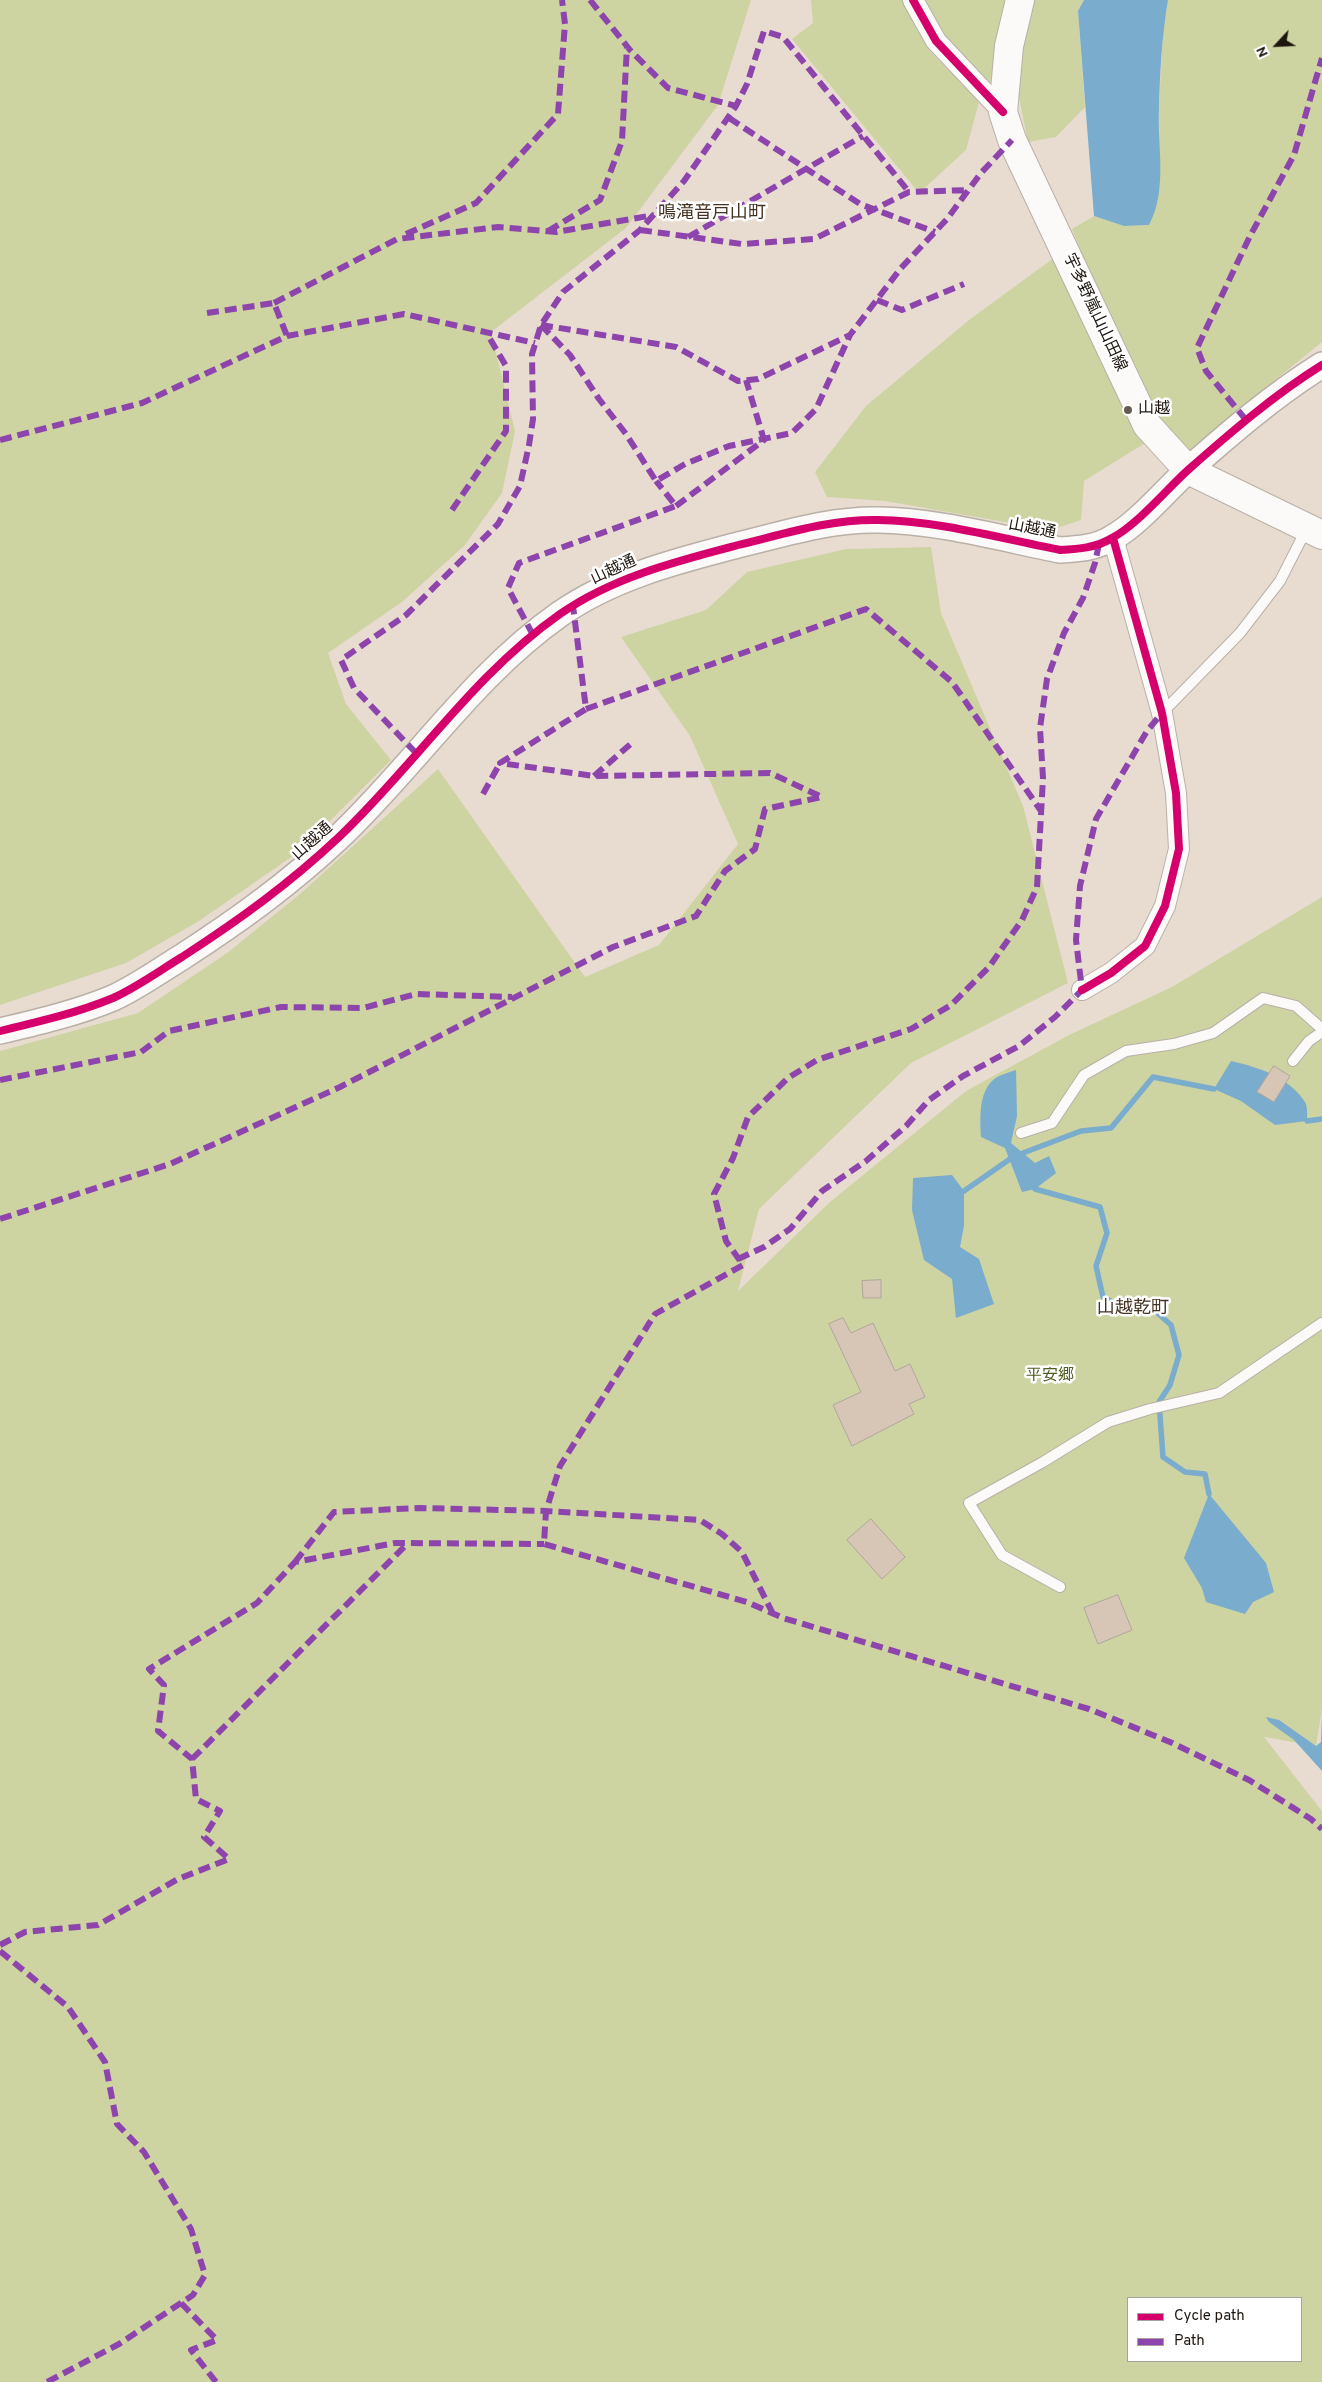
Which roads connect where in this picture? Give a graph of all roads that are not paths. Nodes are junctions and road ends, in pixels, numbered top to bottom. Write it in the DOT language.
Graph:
graph roads {
  1 [pos="913,0"];
  2 [pos="1020,0"];
  3 [pos="1003,112"];
  4 [pos="1322,365"];
  5 [pos="1188,470"];
  6 [pos="1315,531"];
  7 [pos="1113,538"];
  8 [pos="1162,713"];
  9 [pos="1082,990"];
  10 [pos="1322,1030"];
  11 [pos="0,1031"];
  12 [pos="1292,1061"];
  13 [pos="1021,1133"];
  14 [pos="1322,1323"];
  15 [pos="1060,1587"];
  1 -- 3 [label="street"];
  2 -- 3 [label="main road, 宇多野嵐山山田線"];
  3 -- 5 [label="main road, 宇多野嵐山山田線"];
  4 -- 5 [label="street, 山越通"];
  5 -- 6 [label="main road, 宇多野嵐山山田線"];
  5 -- 7 [label="street, 山越通"];
  6 -- 8 [label="lane"];
  7 -- 8 [label="street"];
  7 -- 11 [label="street, 山越通"];
  8 -- 9 [label="street"];
  10 -- 12 [label="lane"];
  10 -- 13 [label="lane"];
  14 -- 15 [label="lane"];
}
